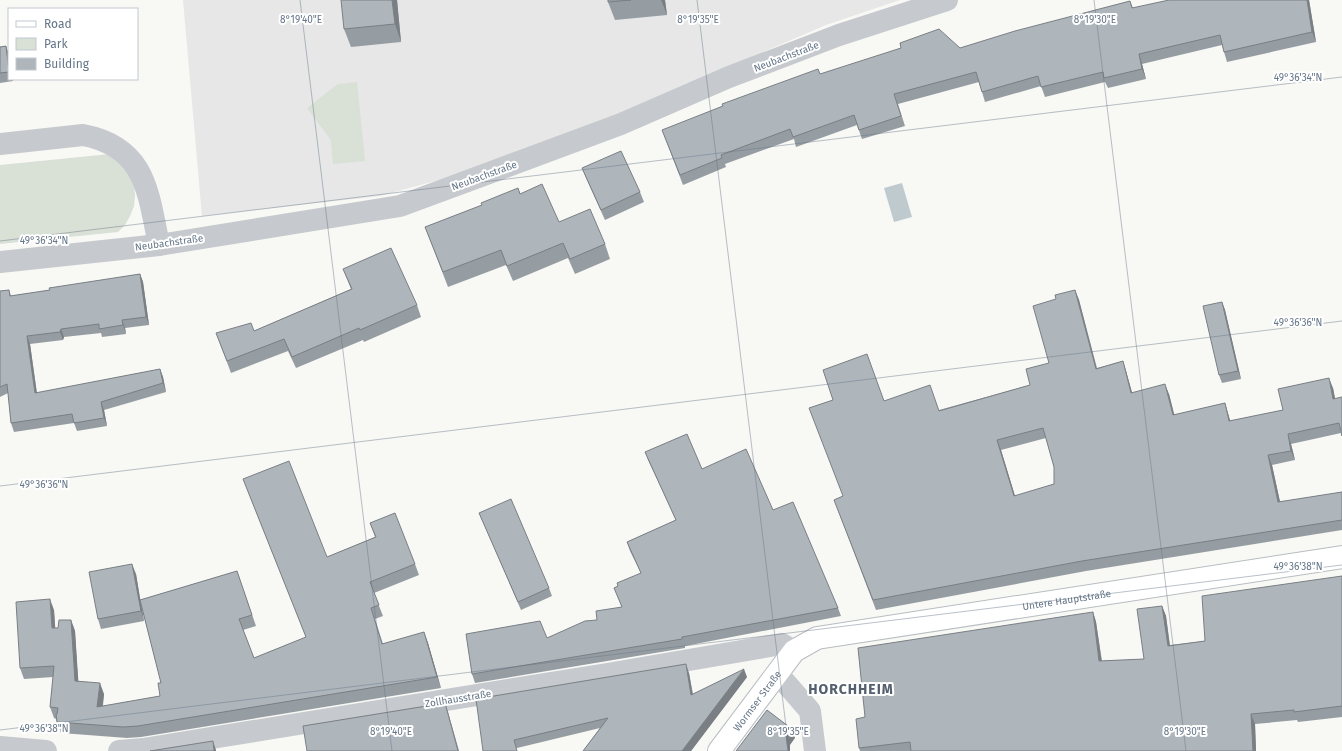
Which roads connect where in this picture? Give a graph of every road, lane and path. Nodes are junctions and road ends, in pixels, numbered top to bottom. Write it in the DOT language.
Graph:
graph roads {
  1 [pos="946,0"];
  2 [pos="0,144"];
  3 [pos="159,245"];
  4 [pos="0,262"];
  5 [pos="1342,557"];
  6 [pos="794,651"];
  7 [pos="778,674"];
  8 [pos="0,747"];
  9 [pos="46,751"];
  10 [pos="119,751"];
  11 [pos="719,751"];
  12 [pos="815,751"];
  1 -- 3 [label="street, Neubachstraße"];
  2 -- 3 [label="street"];
  3 -- 4 [label="street, Neubachstraße"];
  5 -- 6 [label="main road, Untere Hauptstraße"];
  6 -- 7 [label="main road, Wormser Straße"];
  6 -- 10 [label="street, Zollhausstraße"];
  7 -- 11 [label="main road, Wormser Straße"];
  7 -- 12 [label="street"];
  8 -- 9 [label="street"];
}
